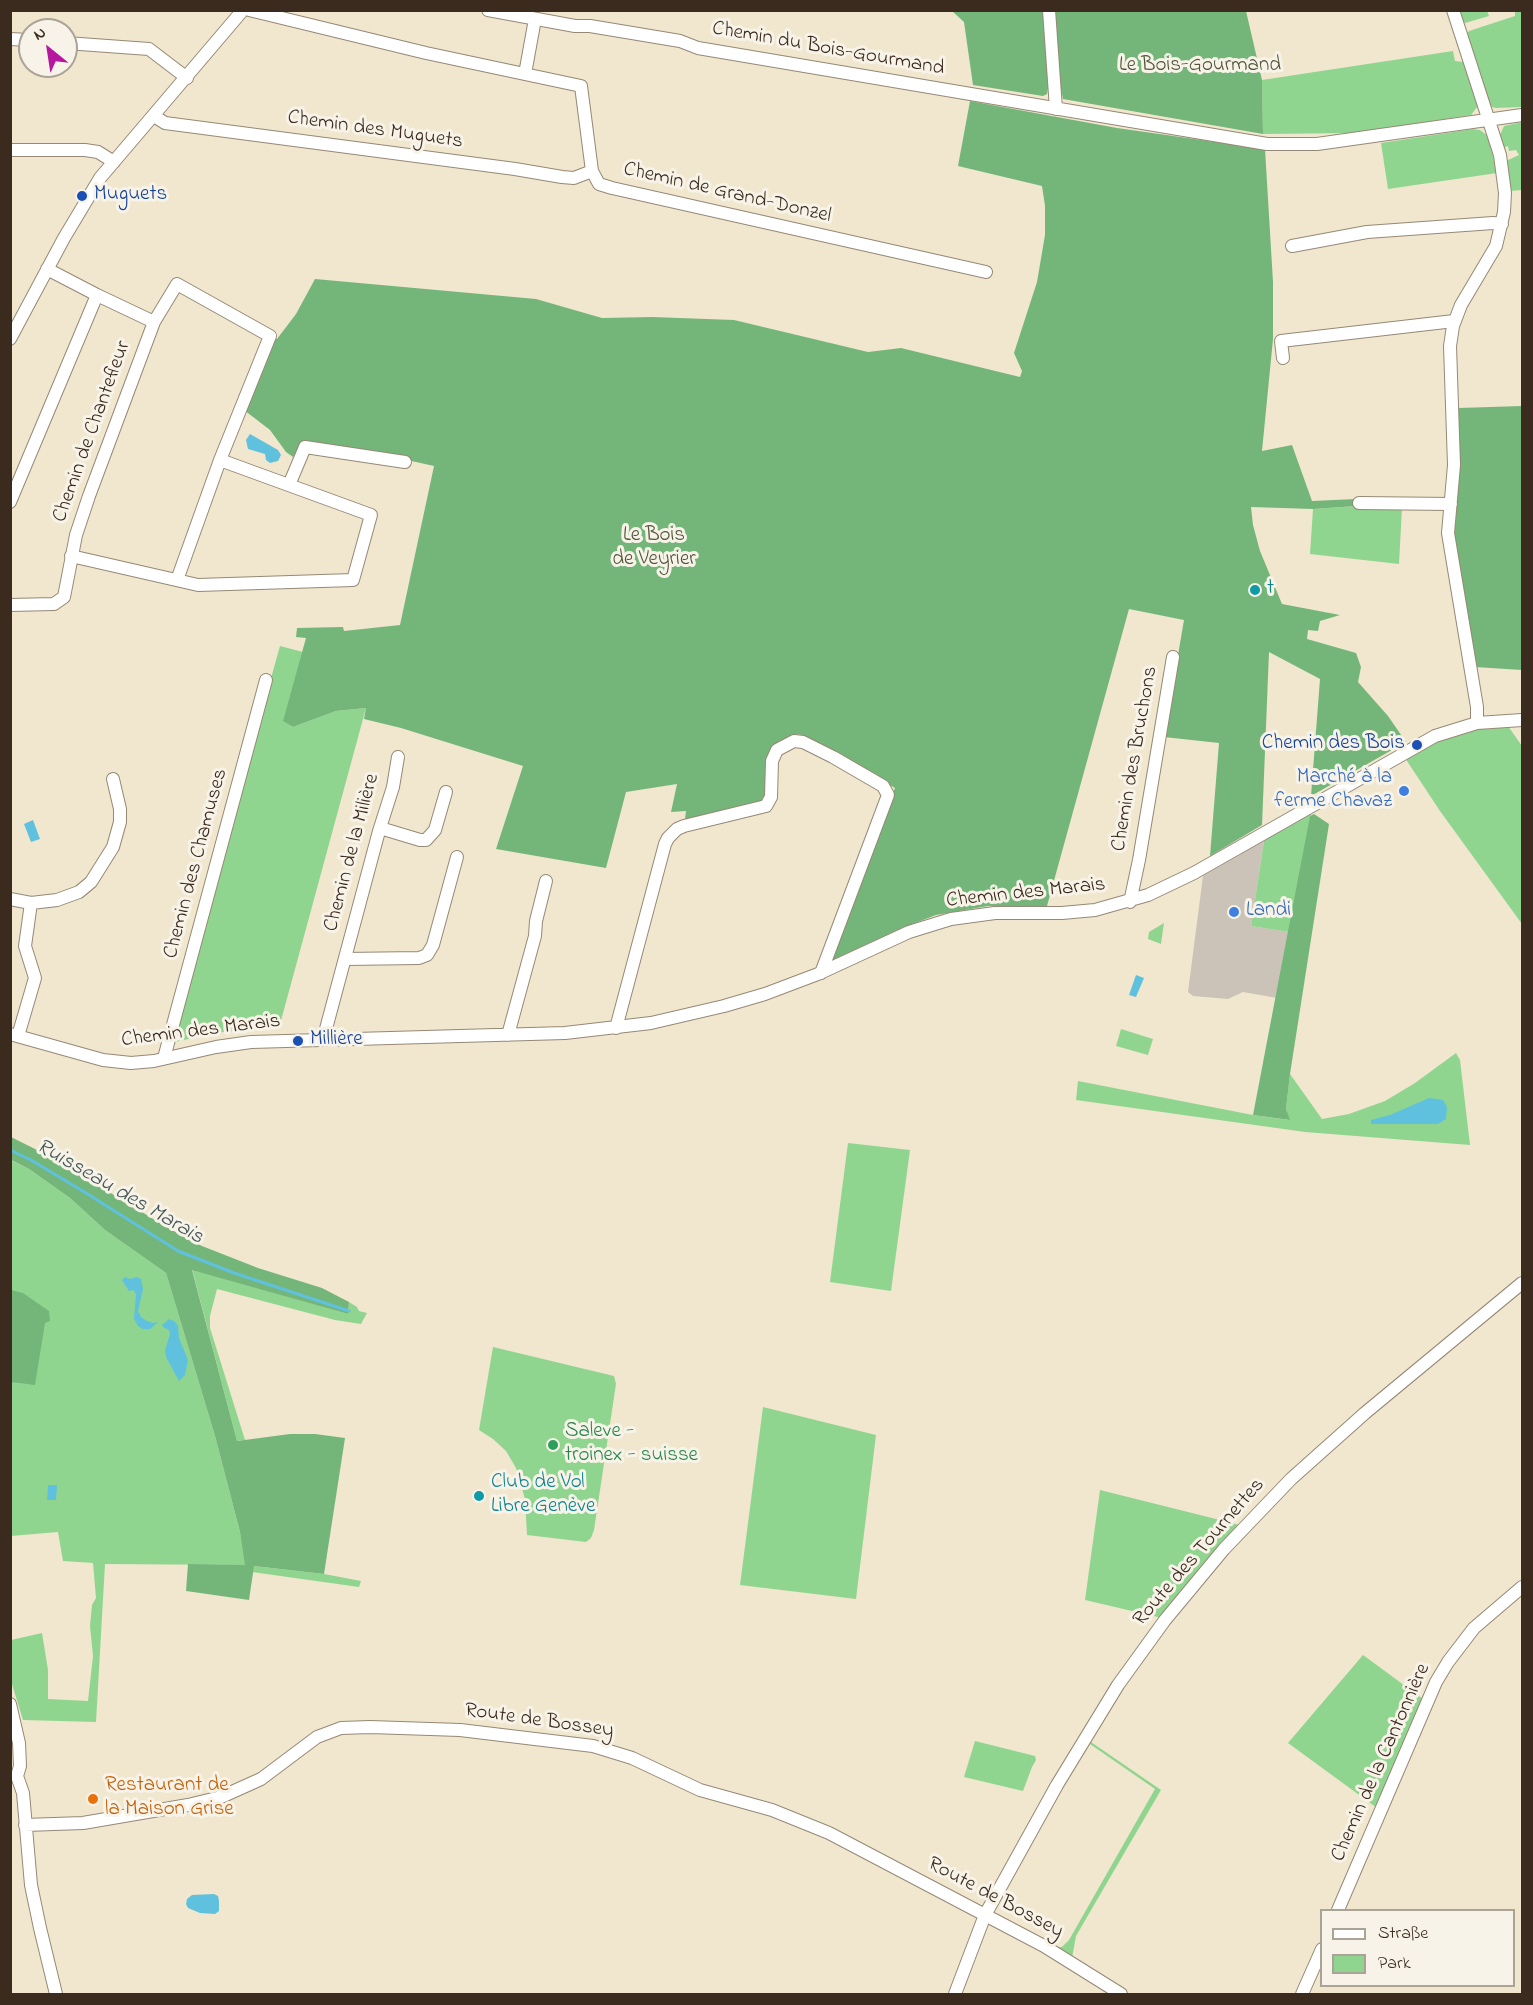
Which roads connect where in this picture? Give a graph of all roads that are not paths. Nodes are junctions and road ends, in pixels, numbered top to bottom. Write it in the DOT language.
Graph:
graph roads {
  1 [pos="243,10"];
  2 [pos="249,10"];
  3 [pos="488,10"];
  4 [pos="1050,10"];
  5 [pos="1453,10"];
  6 [pos="535,19"];
  7 [pos="78,44"];
  8 [pos="523,74"];
  9 [pos="187,78"];
  10 [pos="1056,109"];
  11 [pos="1522,115"];
  12 [pos="154,116"];
  13 [pos="1489,120"];
  14 [pos="10,150"];
  15 [pos="114,162"];
  16 [pos="592,171"];
  17 [pos="1502,224"];
  18 [pos="1292,246"];
  19 [pos="47,269"];
  20 [pos="986,272"];
  21 [pos="97,295"];
  22 [pos="10,312"];
  23 [pos="24,313"];
  24 [pos="1454,321"];
  25 [pos="154,322"];
  26 [pos="10,339"];
  27 [pos="1283,358"];
  28 [pos="220,460"];
  29 [pos="405,462"];
  30 [pos="289,485"];
  31 [pos="10,502"];
  32 [pos="1359,503"];
  33 [pos="1450,504"];
  34 [pos="72,556"];
  35 [pos="177,580"];
  36 [pos="10,605"];
  37 [pos="1173,657"];
  38 [pos="266,680"];
  39 [pos="1522,720"];
  40 [pos="1477,723"];
  41 [pos="398,757"];
  42 [pos="113,779"];
  43 [pos="446,792"];
  44 [pos="380,828"];
  45 [pos="457,857"];
  46 [pos="546,881"];
  47 [pos="10,899"];
  48 [pos="1130,902"];
  49 [pos="31,903"];
  50 [pos="345,959"];
  51 [pos="821,973"];
  52 [pos="616,1028"];
  53 [pos="14,1035"];
  54 [pos="508,1035"];
  55 [pos="323,1040"];
  56 [pos="164,1058"];
  57 [pos="1522,1283"];
  58 [pos="1522,1587"];
  59 [pos="10,1704"];
  60 [pos="14,1778"];
  61 [pos="25,1825"];
  62 [pos="1339,1909"];
  63 [pos="985,1914"];
  64 [pos="1320,1954"];
  65 [pos="56,1995"];
  66 [pos="955,1995"];
  67 [pos="1121,1995"];
  68 [pos="1302,1995"];
  1 -- 9 [label="street"];
  2 -- 8 [label="street, Chemin de Grand-Donzel"];
  3 -- 6 [label="street, Chemin du Bois-Gourmand"];
  4 -- 10 [label="street"];
  5 -- 13 [label="street"];
  6 -- 8 [label="street"];
  6 -- 10 [label="street, Chemin du Bois-Gourmand"];
  7 -- 9 [label="street"];
  8 -- 16 [label="street, Chemin de Grand-Donzel"];
  9 -- 12 [label="street"];
  10 -- 13 [label="street, Chemin du Bois-Gourmand"];
  11 -- 13 [label="street"];
  12 -- 15 [label="street"];
  12 -- 16 [label="street, Chemin des Muguets"];
  13 -- 17 [label="street"];
  14 -- 15 [label="street"];
  15 -- 19 [label="street"];
  16 -- 20 [label="street, Chemin de Grand-Donzel"];
  17 -- 18 [label="street"];
  17 -- 24 [label="street"];
  19 -- 21 [label="street, Chemin de Chantefleur"];
  19 -- 23 [label="street"];
  21 -- 25 [label="street, Chemin de Chantefleur"];
  21 -- 31 [label="street"];
  22 -- 23 [label="street"];
  23 -- 26 [label="street"];
  24 -- 27 [label="street"];
  24 -- 33 [label="street"];
  25 -- 28 [label="street, Chemin de Chantefleur"];
  25 -- 34 [label="street, Chemin de Chantefleur"];
  28 -- 30 [label="street, Chemin de Chantefleur"];
  28 -- 35 [label="street, Chemin de Chantefleur"];
  29 -- 30 [label="street"];
  30 -- 35 [label="street, Chemin de Chantefleur"];
  32 -- 33 [label="street"];
  33 -- 40 [label="street"];
  34 -- 35 [label="street, Chemin de Chantefleur"];
  34 -- 36 [label="street, Chemin de Chantefleur"];
  37 -- 48 [label="street, Chemin des Bruchons"];
  38 -- 56 [label="street, Chemin des Chamuses"];
  39 -- 40 [label="street, Chemin des Marais"];
  40 -- 48 [label="street, Chemin des Marais"];
  41 -- 44 [label="street, Chemin de la Milière"];
  42 -- 49 [label="street"];
  43 -- 44 [label="street"];
  44 -- 50 [label="street, Chemin de la Milière"];
  45 -- 50 [label="street, Chemin de la Milière"];
  46 -- 54 [label="street"];
  47 -- 49 [label="street"];
  48 -- 51 [label="street, Chemin des Marais"];
  49 -- 53 [label="street"];
  50 -- 55 [label="street, Chemin de la Milière"];
  51 -- 52 [label="street, Chemin des Marais"];
  51 -- 52 [label="street"];
  52 -- 54 [label="street, Chemin des Marais"];
  53 -- 56 [label="street, Chemin des Marais"];
  54 -- 55 [label="street, Chemin des Marais"];
  55 -- 56 [label="street, Chemin des Marais"];
  57 -- 63 [label="street, Route des Tournettes"];
  58 -- 62 [label="street, Chemin de la Cantonnière"];
  59 -- 60 [label="street"];
  60 -- 61 [label="street"];
  61 -- 63 [label="street, Route de Bossey"];
  61 -- 65 [label="street"];
  63 -- 66 [label="street, Route des Tournettes"];
  63 -- 67 [label="street, Route de Bossey"];
  64 -- 68 [label="street"];
}
